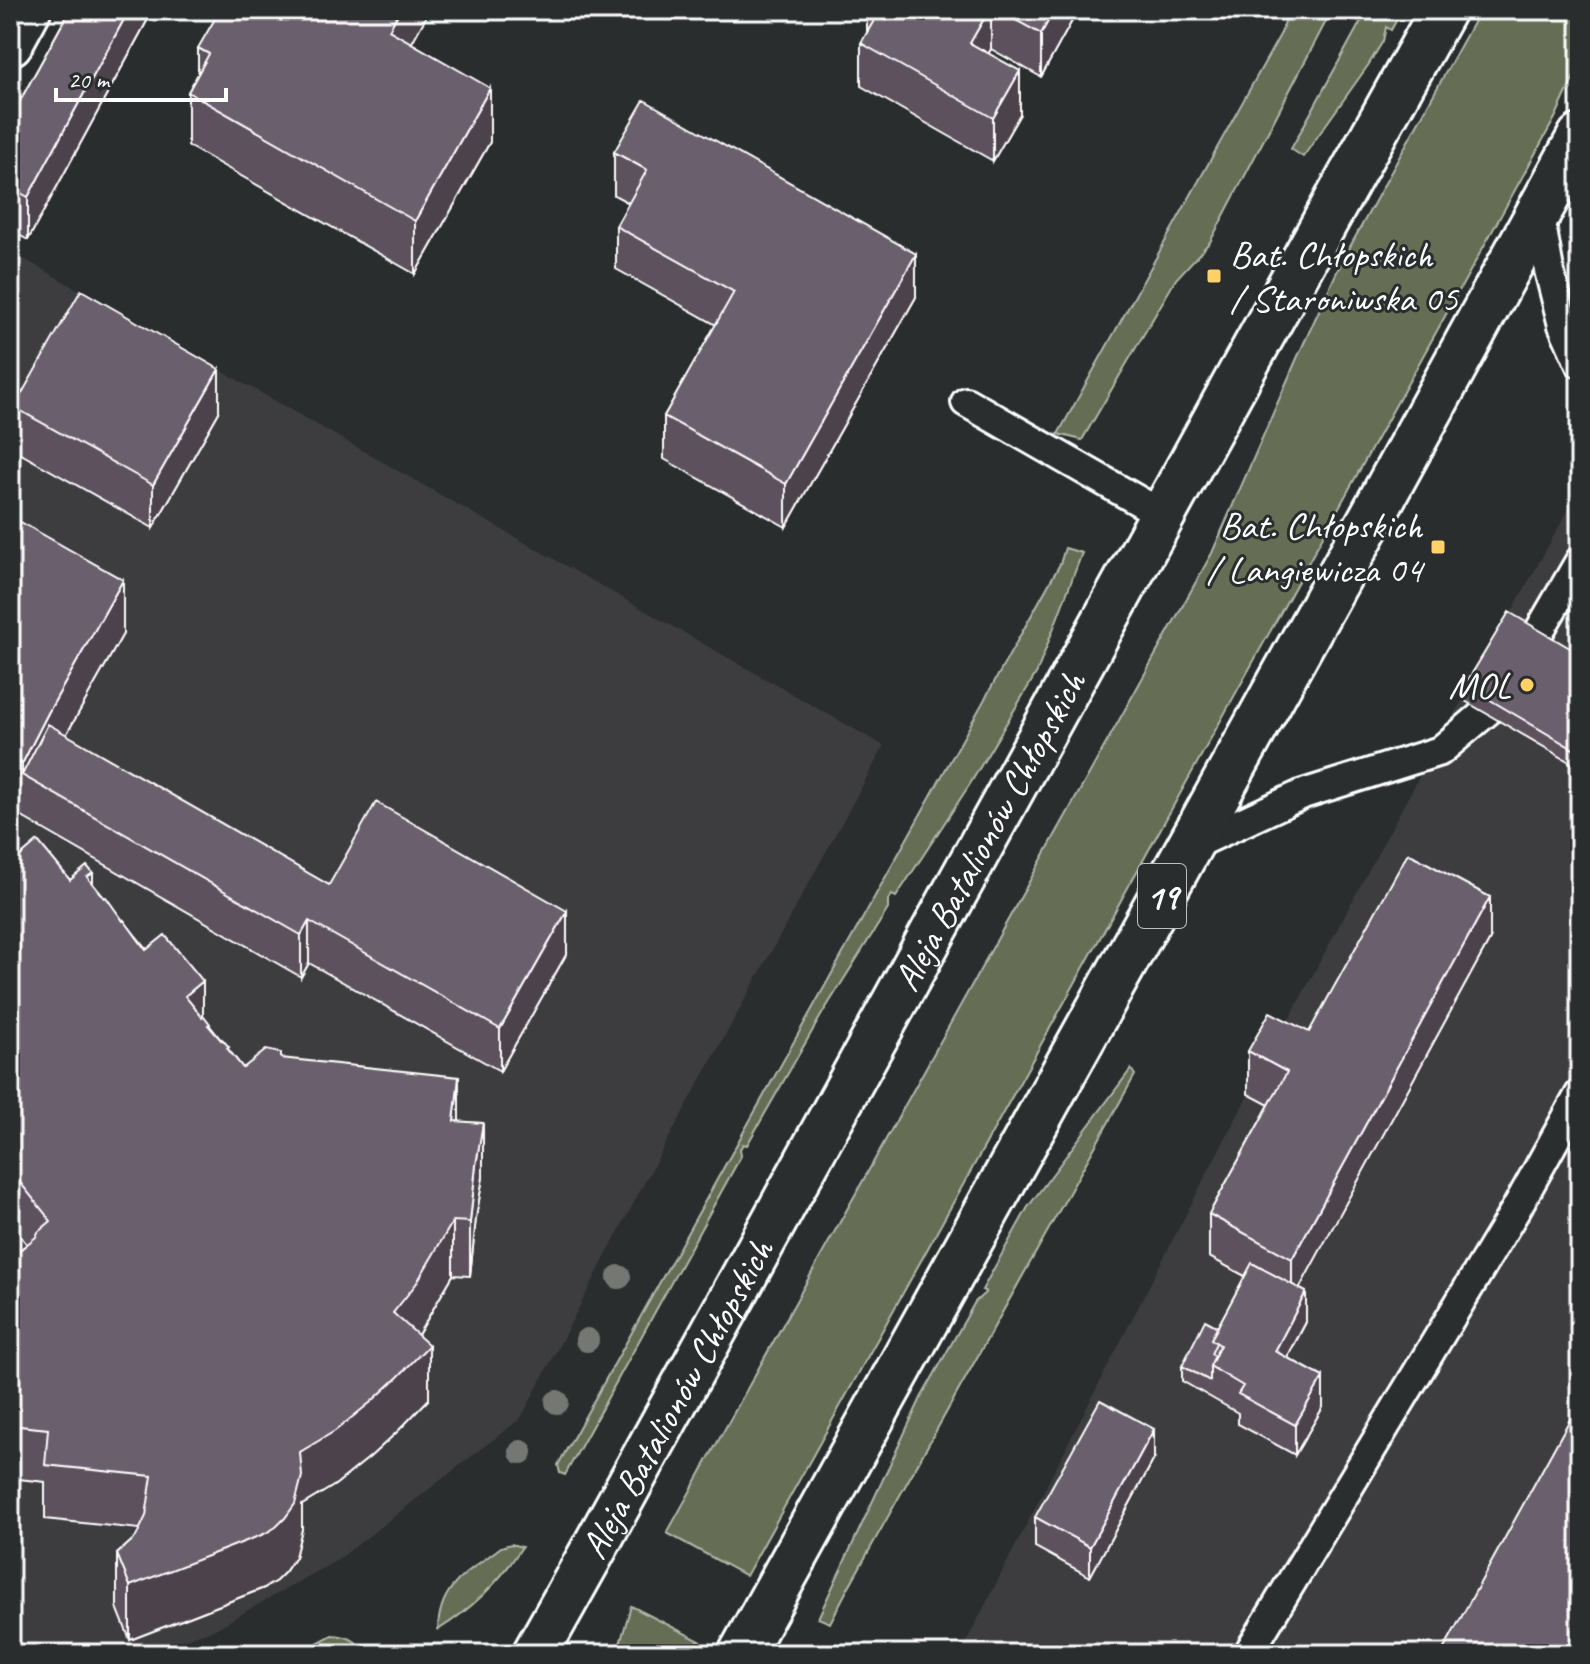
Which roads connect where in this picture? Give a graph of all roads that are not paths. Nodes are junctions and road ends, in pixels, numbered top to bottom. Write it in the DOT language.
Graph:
graph roads {
  1 [pos="28,10"];
  2 [pos="1443,10"];
  3 [pos="10,43"];
  4 [pos="1580,137"];
  5 [pos="1539,213"];
  6 [pos="1580,363"];
  7 [pos="966,402"];
  8 [pos="1163,515"];
  9 [pos="1580,561"];
  10 [pos="1191,846"];
  11 [pos="1580,1094"];
  12 [pos="535,1654"];
  13 [pos="741,1654"];
  14 [pos="1248,1654"];
  1 -- 3 [label="main road"];
  2 -- 8 [label="main road, Aleja Batalionów Chłopskich"];
  4 -- 5 [label="main road, 19"];
  5 -- 6 [label="lane"];
  5 -- 10 [label="main road, 19"];
  7 -- 8 [label="lane"];
  8 -- 12 [label="main road, Aleja Batalionów Chłopskich"];
  9 -- 10 [label="lane"];
  10 -- 13 [label="main road, 19"];
  11 -- 14 [label="lane"];
}
